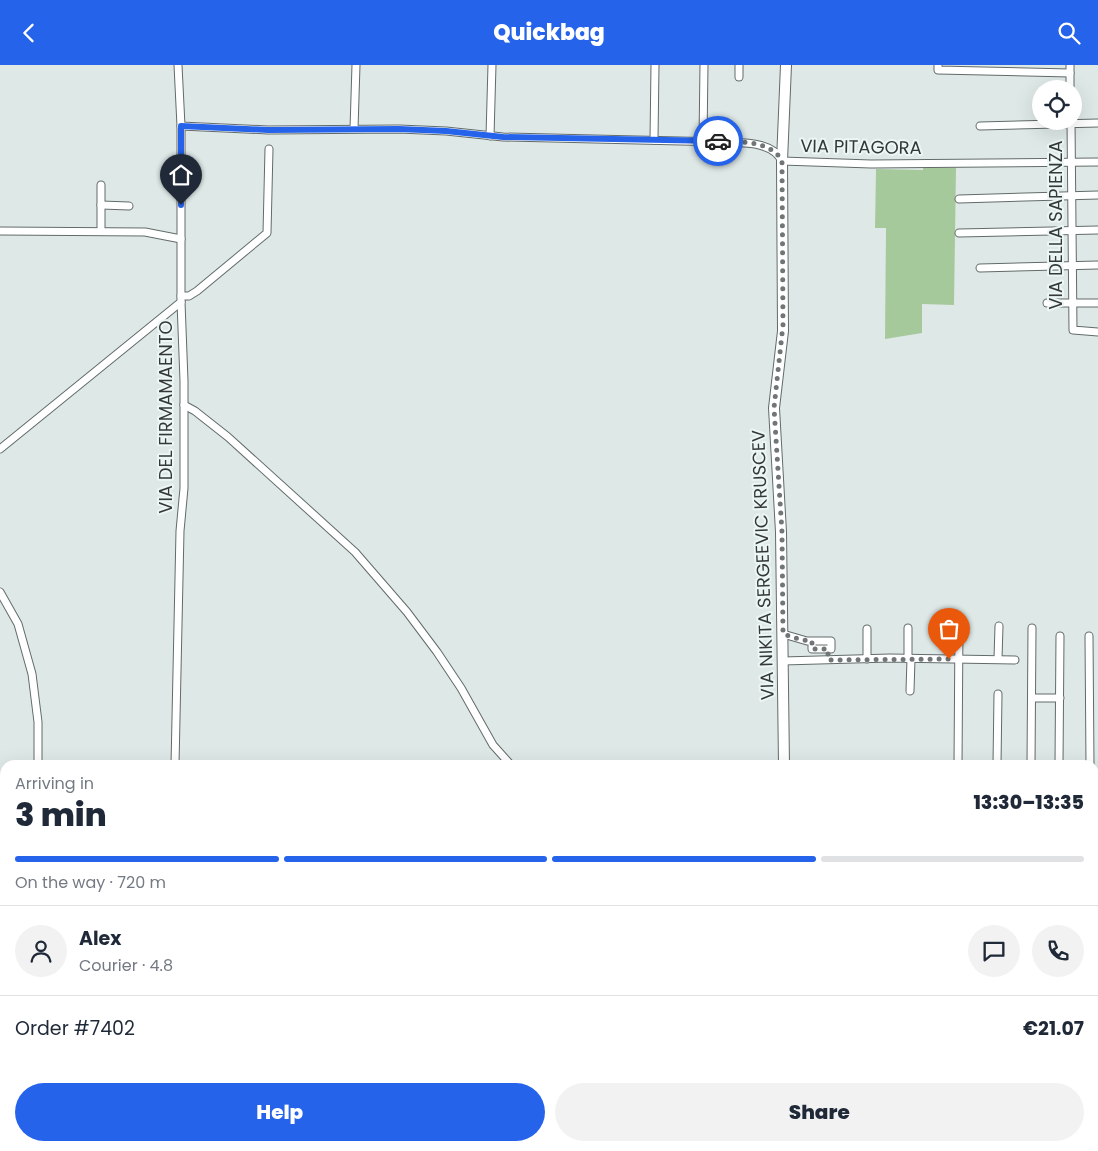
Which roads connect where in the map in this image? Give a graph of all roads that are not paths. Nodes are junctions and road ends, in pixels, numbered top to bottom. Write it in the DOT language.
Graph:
graph roads {
  1 [pos="173,65"];
  2 [pos="178,65"];
  3 [pos="356,65"];
  4 [pos="492,65"];
  5 [pos="655,65"];
  6 [pos="704,65"];
  7 [pos="739,65"];
  8 [pos="786,65"];
  9 [pos="938,68"];
  10 [pos="997,68"];
  11 [pos="1070,69"];
  12 [pos="739,77"];
  13 [pos="180,99"];
  14 [pos="1082,123"];
  15 [pos="1098,123"];
  16 [pos="1032,124"];
  17 [pos="181,126"];
  18 [pos="980,126"];
  19 [pos="354,129"];
  20 [pos="1071,130"];
  21 [pos="490,136"];
  22 [pos="654,140"];
  23 [pos="703,141"];
  24 [pos="269,149"];
  25 [pos="782,161"];
  26 [pos="1071,162"];
  27 [pos="1098,162"];
  28 [pos="101,185"];
  29 [pos="1098,195"];
  30 [pos="1070,196"];
  31 [pos="959,199"];
  32 [pos="101,205"];
  33 [pos="129,206"];
  34 [pos="1071,230"];
  35 [pos="1098,230"];
  36 [pos="0,231"];
  37 [pos="101,231"];
  38 [pos="959,233"];
  39 [pos="181,239"];
  40 [pos="1071,265"];
  41 [pos="1098,265"];
  42 [pos="980,268"];
  43 [pos="181,299"];
  44 [pos="1047,303"];
  45 [pos="1072,303"];
  46 [pos="1098,303"];
  47 [pos="1098,332"];
  48 [pos="184,405"];
  49 [pos="0,449"];
  50 [pos="0,592"];
  51 [pos="959,626"];
  52 [pos="999,626"];
  53 [pos="908,628"];
  54 [pos="1032,628"];
  55 [pos="867,629"];
  56 [pos="783,634"];
  57 [pos="1060,636"];
  58 [pos="1089,636"];
  59 [pos="1098,651"];
  60 [pos="1089,652"];
  61 [pos="867,659"];
  62 [pos="909,659"];
  63 [pos="959,659"];
  64 [pos="998,659"];
  65 [pos="828,660"];
  66 [pos="1016,660"];
  67 [pos="783,661"];
  68 [pos="910,691"];
  69 [pos="1089,691"];
  70 [pos="1098,691"];
  71 [pos="998,695"];
  72 [pos="1032,698"];
  73 [pos="1060,698"];
  74 [pos="38,760"];
  75 [pos="175,760"];
  76 [pos="506,760"];
  77 [pos="784,760"];
  78 [pos="958,760"];
  79 [pos="997,760"];
  80 [pos="1031,760"];
  81 [pos="1059,760"];
  82 [pos="1090,760"];
  1 -- 13 [label="street, VIA DEL FIRMAMAENTO"];
  2 -- 13 [label="street, VIA DEL FIRMAMAENTO"];
  3 -- 19 [label="street"];
  4 -- 21 [label="street"];
  5 -- 22 [label="street"];
  6 -- 23 [label="street"];
  7 -- 12 [label="street"];
  8 -- 25 [label="main road, VIA NIKITA SERGEEVIC KRUSCEV"];
  9 -- 10 [label="street"];
  10 -- 11 [label="street"];
  13 -- 17 [label="street, VIA DEL FIRMAMAENTO"];
  14 -- 15 [label="street"];
  16 -- 18 [label="street"];
  17 -- 19 [label="street, VIA PITAGORA"];
  17 -- 39 [label="street, VIA DEL FIRMAMAENTO"];
  19 -- 21 [label="street, VIA PITAGORA"];
  20 -- 26 [label="street, VIA DELLA SAPIENZA"];
  21 -- 22 [label="street, VIA PITAGORA"];
  22 -- 23 [label="street, VIA PITAGORA"];
  23 -- 25 [label="street, VIA PITAGORA"];
  24 -- 43 [label="street"];
  25 -- 26 [label="street, VIA PITAGORA"];
  25 -- 56 [label="main road, VIA NIKITA SERGEEVIC KRUSCEV"];
  26 -- 27 [label="street, VIA PITAGORA"];
  26 -- 30 [label="street, VIA DELLA SAPIENZA"];
  28 -- 32 [label="street"];
  29 -- 30 [label="street"];
  30 -- 31 [label="street"];
  30 -- 34 [label="street, VIA DELLA SAPIENZA"];
  32 -- 33 [label="street"];
  32 -- 37 [label="street"];
  34 -- 35 [label="street"];
  34 -- 38 [label="street"];
  34 -- 40 [label="street, VIA DELLA SAPIENZA"];
  36 -- 37 [label="street"];
  37 -- 39 [label="street"];
  39 -- 43 [label="street, VIA DEL FIRMAMAENTO"];
  40 -- 41 [label="street"];
  40 -- 42 [label="street"];
  40 -- 45 [label="street, VIA DELLA SAPIENZA"];
  43 -- 48 [label="street, VIA DEL FIRMAMAENTO"];
  43 -- 49 [label="street"];
  44 -- 45 [label="street"];
  45 -- 46 [label="street"];
  45 -- 47 [label="street, VIA DELLA SAPIENZA"];
  48 -- 75 [label="street, VIA DEL FIRMAMAENTO"];
  48 -- 76 [label="street"];
  50 -- 74 [label="street"];
  51 -- 63 [label="street"];
  52 -- 64 [label="street"];
  53 -- 62 [label="street"];
  54 -- 72 [label="street"];
  55 -- 61 [label="street"];
  56 -- 65 [label="street"];
  56 -- 67 [label="main road, VIA NIKITA SERGEEVIC KRUSCEV"];
  57 -- 73 [label="street"];
  58 -- 60 [label="street"];
  59 -- 60 [label="street"];
  60 -- 69 [label="street"];
  61 -- 62 [label="street"];
  61 -- 65 [label="street"];
  62 -- 63 [label="street"];
  62 -- 68 [label="street"];
  63 -- 64 [label="street"];
  63 -- 78 [label="street"];
  64 -- 66 [label="street"];
  65 -- 67 [label="street"];
  67 -- 77 [label="main road, VIA NIKITA SERGEEVIC KRUSCEV"];
  69 -- 70 [label="street"];
  69 -- 82 [label="street"];
  71 -- 79 [label="street"];
  72 -- 73 [label="street"];
  72 -- 80 [label="street"];
  73 -- 81 [label="street"];
}
